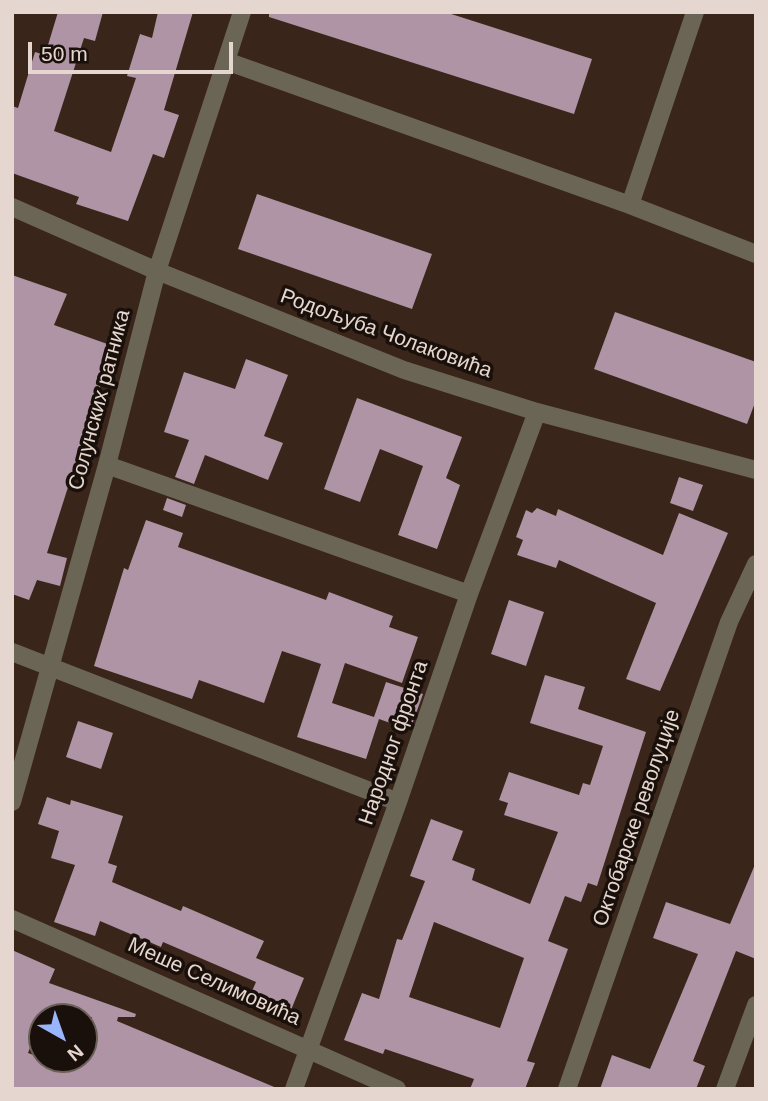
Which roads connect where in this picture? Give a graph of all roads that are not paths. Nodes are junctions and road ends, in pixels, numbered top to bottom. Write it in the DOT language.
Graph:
graph roads {
  1 [pos="242,12"];
  2 [pos="695,12"];
  3 [pos="226,61"];
  4 [pos="630,205"];
  5 [pos="12,207"];
  6 [pos="756,254"];
  7 [pos="156,271"];
  8 [pos="537,412"];
  9 [pos="107,466"];
  10 [pos="756,470"];
  11 [pos="756,564"];
  12 [pos="469,594"];
  13 [pos="12,652"];
  14 [pos="52,667"];
  15 [pos="12,802"];
  16 [pos="398,802"];
  17 [pos="12,919"];
  18 [pos="756,1005"];
  19 [pos="309,1048"];
  20 [pos="294,1089"];
  21 [pos="397,1089"];
  22 [pos="567,1089"];
  23 [pos="725,1089"];
  1 -- 3 [label="street, Солунских ратника"];
  2 -- 4 [label="street"];
  3 -- 4 [label="street"];
  3 -- 7 [label="street, Солунских ратника"];
  4 -- 6 [label="street"];
  5 -- 7 [label="street, Родољуба Чолаковића"];
  7 -- 8 [label="street, Родољуба Чолаковића"];
  7 -- 9 [label="street, Солунских ратника"];
  8 -- 10 [label="street, Родољуба Чолаковића"];
  8 -- 12 [label="street, Народног фронта"];
  9 -- 12 [label="street"];
  9 -- 14 [label="street, Солунских ратника"];
  11 -- 22 [label="street, Октобарске револуције"];
  12 -- 16 [label="street, Народног фронта"];
  13 -- 14 [label="street"];
  14 -- 15 [label="street, Солунских ратника"];
  14 -- 16 [label="street"];
  16 -- 19 [label="street, Народног фронта"];
  17 -- 19 [label="street, Меше Селимовића"];
  18 -- 23 [label="street"];
  19 -- 20 [label="street, Народног фронта"];
  19 -- 21 [label="street, Меше Селимовића"];
}
